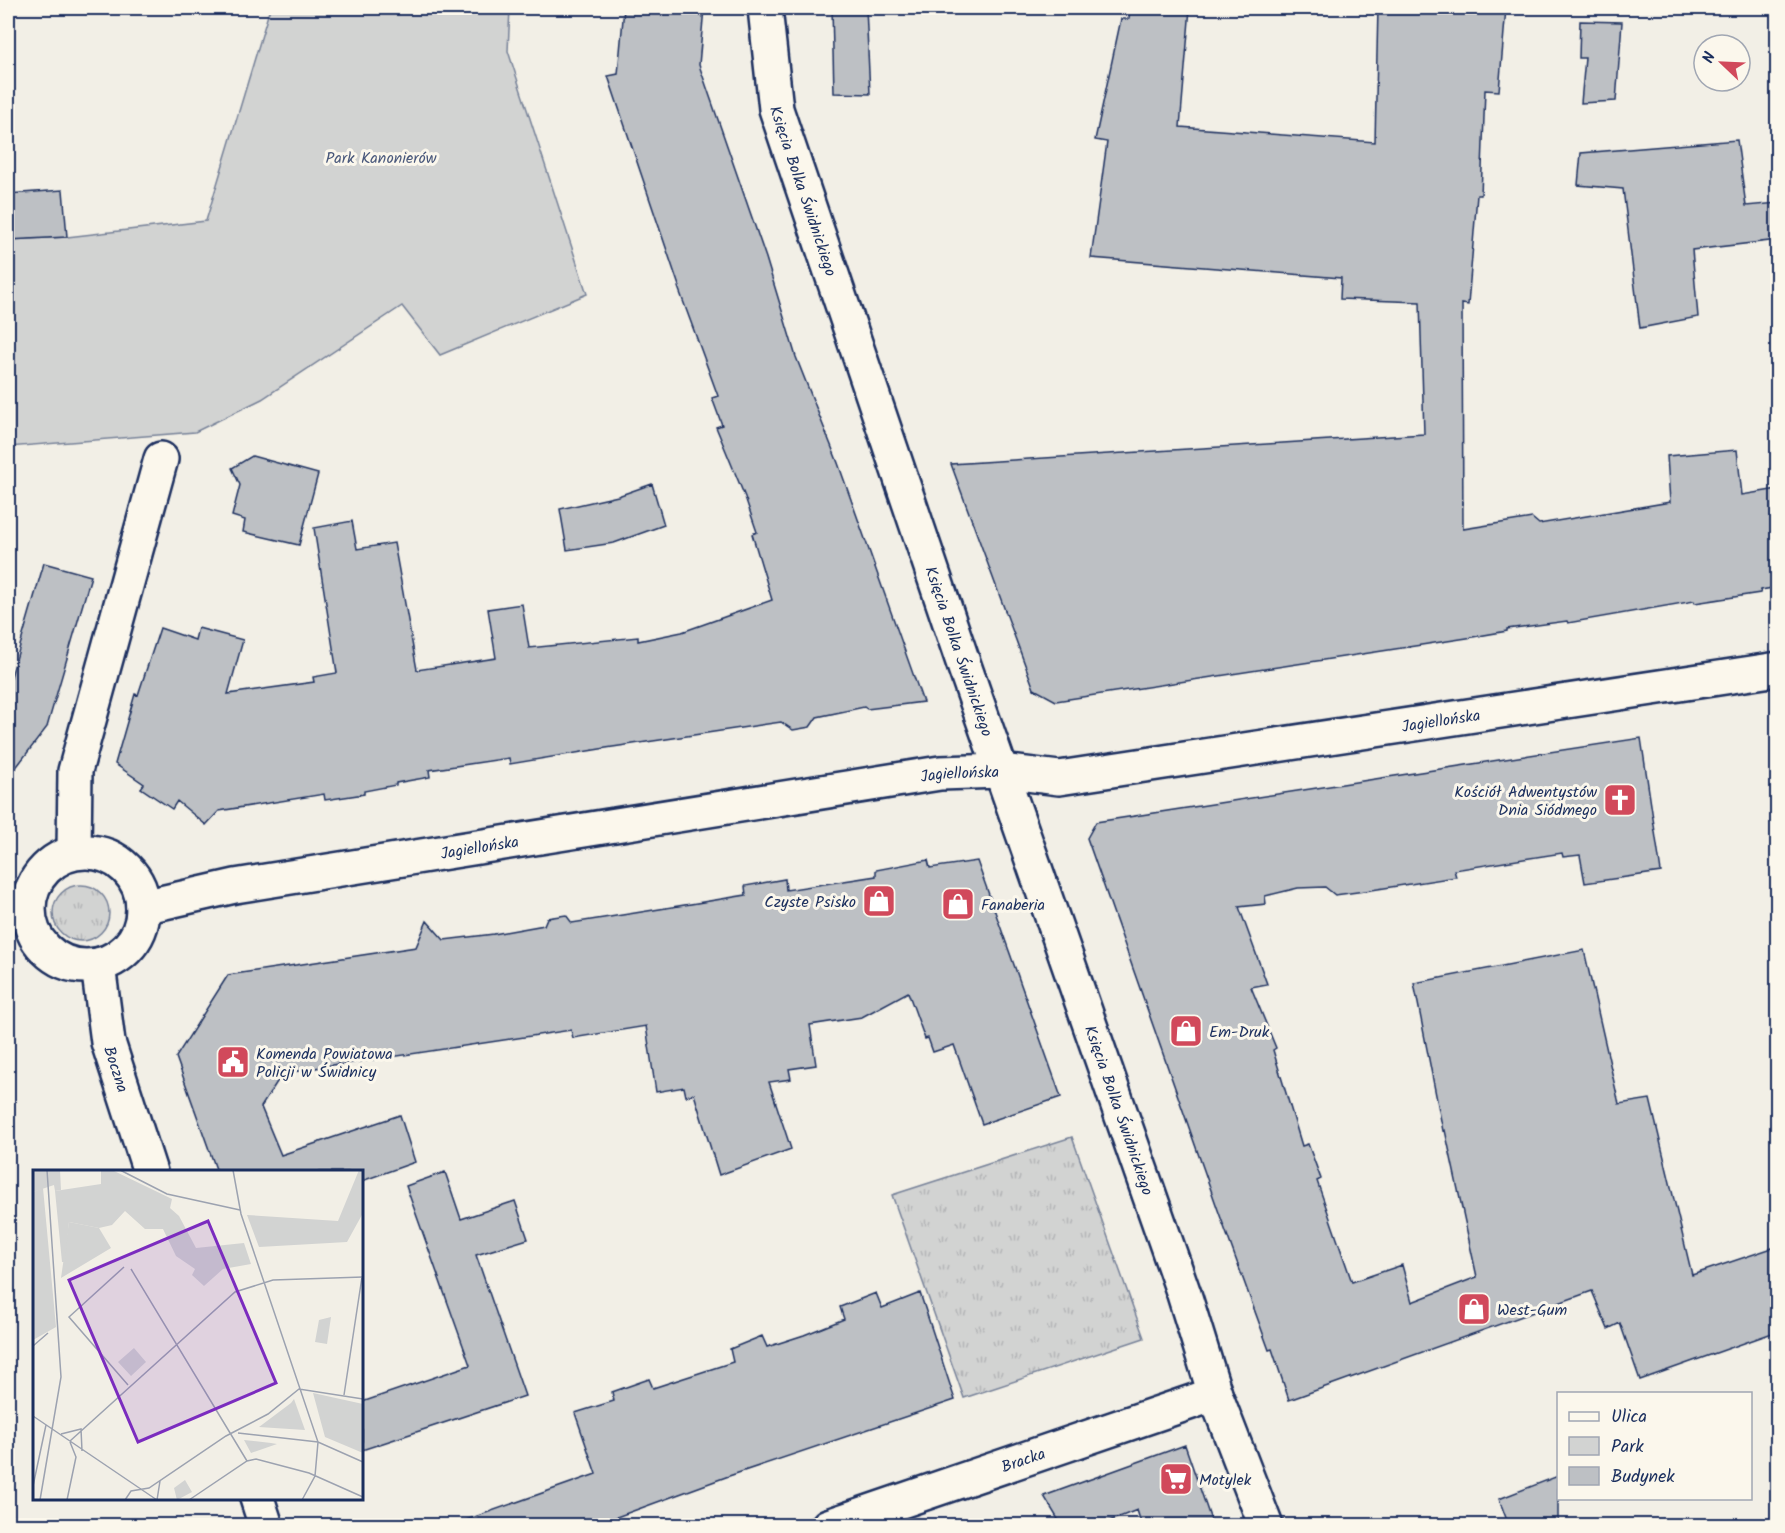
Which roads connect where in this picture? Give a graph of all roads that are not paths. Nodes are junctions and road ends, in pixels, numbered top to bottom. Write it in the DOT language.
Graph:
graph roads {
  1 [pos="765,8"];
  2 [pos="161,459"];
  3 [pos="1778,669"];
  4 [pos="1001,771"];
  5 [pos="74,852"];
  6 [pos="144,907"];
  7 [pos="18,913"];
  8 [pos="98,965"];
  9 [pos="149,1170"];
  10 [pos="1215,1394"];
  11 [pos="258,1500"];
  12 [pos="266,1526"];
  13 [pos="828,1526"];
  14 [pos="1266,1526"];
  1 -- 4 [label="street, Księcia Bolka Świdnickiego"];
  2 -- 5 [label="street"];
  3 -- 4 [label="street, Jagiellońska"];
  4 -- 6 [label="street, Jagiellońska"];
  4 -- 10 [label="street, Księcia Bolka Świdnickiego"];
  5 -- 6 [label="street"];
  5 -- 7 [label="street"];
  6 -- 8 [label="street"];
  7 -- 8 [label="street"];
  8 -- 9 [label="street, Boczna"];
  10 -- 13 [label="street, Bracka"];
  10 -- 14 [label="street, Księcia Bolka Świdnickiego"];
  11 -- 12 [label="street"];
}
